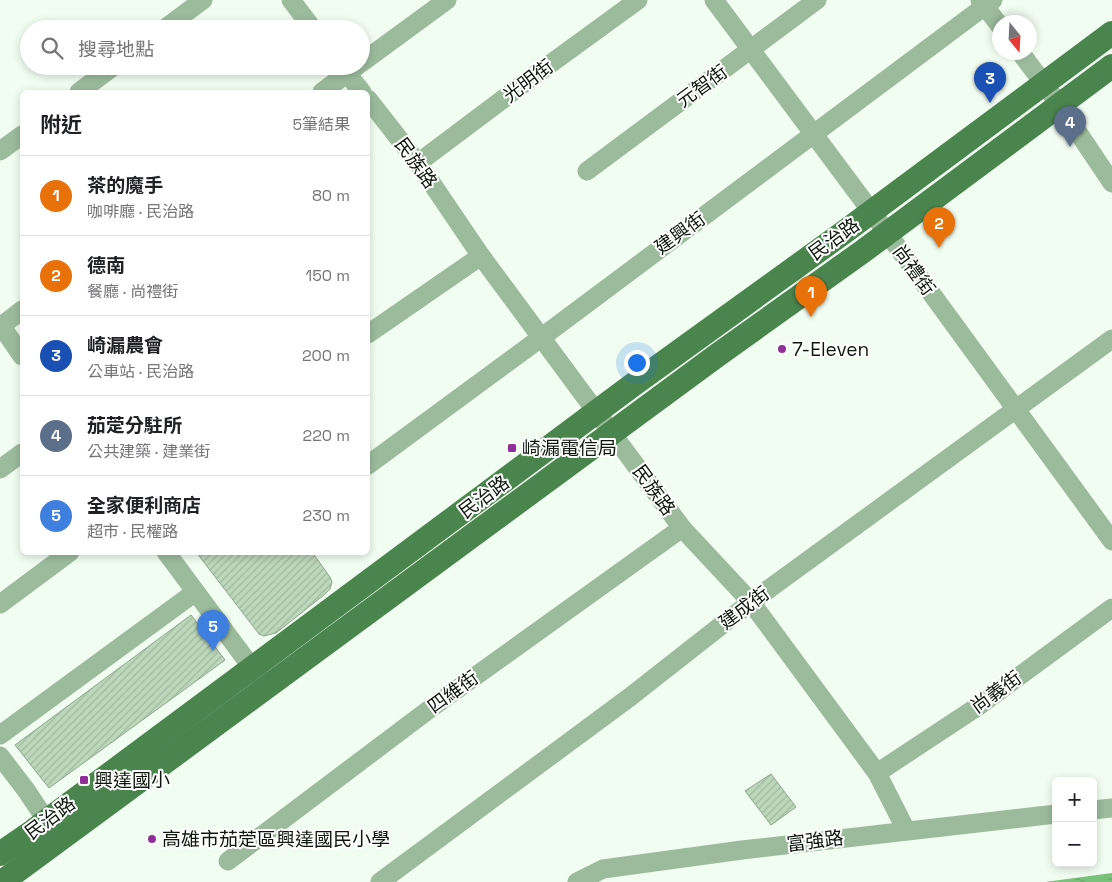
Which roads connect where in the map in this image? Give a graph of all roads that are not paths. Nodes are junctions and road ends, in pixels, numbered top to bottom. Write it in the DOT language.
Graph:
graph roads {
  1 [pos="203,0"];
  2 [pos="292,0"];
  3 [pos="447,0"];
  4 [pos="638,0"];
  5 [pos="714,0"];
  6 [pos="817,0"];
  7 [pos="986,2"];
  8 [pos="994,15"];
  9 [pos="176,20"];
  10 [pos="306,20"];
  11 [pos="1112,32"];
  12 [pos="752,49"];
  13 [pos="370,54"];
  14 [pos="1026,60"];
  15 [pos="1112,66"];
  16 [pos="102,75"];
  17 [pos="342,75"];
  18 [pos="355,75"];
  19 [pos="1043,83"];
  20 [pos="82,90"];
  21 [pos="324,90"];
  22 [pos="361,90"];
  23 [pos="370,102"];
  24 [pos="1059,104"];
  25 [pos="813,135"];
  26 [pos="20,136"];
  27 [pos="0,151"];
  28 [pos="418,163"];
  29 [pos="587,171"];
  30 [pos="1112,183"];
  31 [pos="871,212"];
  32 [pos="888,234"];
  33 [pos="481,256"];
  34 [pos="20,311"];
  35 [pos="0,326"];
  36 [pos="370,326"];
  37 [pos="542,337"];
  38 [pos="1112,339"];
  39 [pos="20,353"];
  40 [pos="1016,410"];
  41 [pos="596,413"];
  42 [pos="613,434"];
  43 [pos="20,454"];
  44 [pos="370,464"];
  45 [pos="0,469"];
  46 [pos="682,528"];
  47 [pos="1112,541"];
  48 [pos="66,555"];
  49 [pos="168,555"];
  50 [pos="194,592"];
  51 [pos="751,602"];
  52 [pos="0,604"];
  53 [pos="1112,608"];
  54 [pos="252,669"];
  55 [pos="267,688"];
  56 [pos="0,735"];
  57 [pos="0,756"];
  58 [pos="877,773"];
  59 [pos="1112,808"];
  60 [pos="1097,810"];
  61 [pos="1052,814"];
  62 [pos="47,821"];
  63 [pos="906,830"];
  64 [pos="60,840"];
  65 [pos="0,854"];
  66 [pos="228,861"];
  67 [pos="2,882"];
  68 [pos="380,882"];
  69 [pos="577,882"];
  1 -- 9 [label="street"];
  2 -- 10 [label="street"];
  3 -- 13 [label="street"];
  4 -- 28 [label="street, 光明街"];
  5 -- 12 [label="street, 尚禮街"];
  6 -- 12 [label="street, 元智街"];
  7 -- 8 [label="street"];
  7 -- 25 [label="street, 建興街"];
  11 -- 19 [label="main road, 民治路"];
  12 -- 25 [label="street, 尚禮街"];
  12 -- 29 [label="street, 元智街"];
  14 -- 19 [label="street"];
  15 -- 24 [label="main road, 民治路"];
  16 -- 20 [label="street"];
  17 -- 21 [label="street"];
  18 -- 22 [label="street"];
  19 -- 24 [label="street"];
  19 -- 31 [label="main road, 民治路"];
  23 -- 28 [label="street, 民族路"];
  24 -- 30 [label="street"];
  24 -- 32 [label="main road, 民治路"];
  25 -- 31 [label="street, 尚禮街"];
  25 -- 37 [label="street, 建興街"];
  26 -- 27 [label="street"];
  28 -- 33 [label="street, 民族路"];
  31 -- 32 [label="street, 尚禮街"];
  31 -- 41 [label="main road, 民治路"];
  32 -- 40 [label="street, 尚禮街"];
  32 -- 42 [label="main road, 民治路"];
  33 -- 36 [label="street"];
  33 -- 37 [label="street, 民族路"];
  34 -- 35 [label="street"];
  35 -- 39 [label="street"];
  37 -- 41 [label="street, 民族路"];
  37 -- 44 [label="street, 建興街"];
  38 -- 40 [label="street, 建成街"];
  40 -- 47 [label="street, 尚禮街"];
  40 -- 51 [label="street, 建成街"];
  41 -- 42 [label="street, 民族路"];
  41 -- 54 [label="main road, 民治路"];
  42 -- 46 [label="street, 民族路"];
  42 -- 55 [label="main road, 民治路"];
  43 -- 45 [label="street"];
  46 -- 51 [label="street, 民族路"];
  46 -- 66 [label="street, 四維街"];
  48 -- 52 [label="street"];
  49 -- 50 [label="street"];
  50 -- 54 [label="street"];
  50 -- 56 [label="street"];
  51 -- 58 [label="street, 民族路"];
  51 -- 68 [label="street, 建成街"];
  53 -- 58 [label="street, 尚義街"];
  54 -- 55 [label="street"];
  54 -- 62 [label="main road, 民治路"];
  55 -- 64 [label="main road, 民治路"];
  57 -- 62 [label="street"];
  58 -- 63 [label="street, 民族路"];
  59 -- 60 [label="street"];
  61 -- 63 [label="street, 富強路"];
  62 -- 64 [label="street"];
  62 -- 65 [label="main road, 民治路"];
  63 -- 69 [label="street, 富強路"];
  64 -- 67 [label="main road, 民治路"];
}
